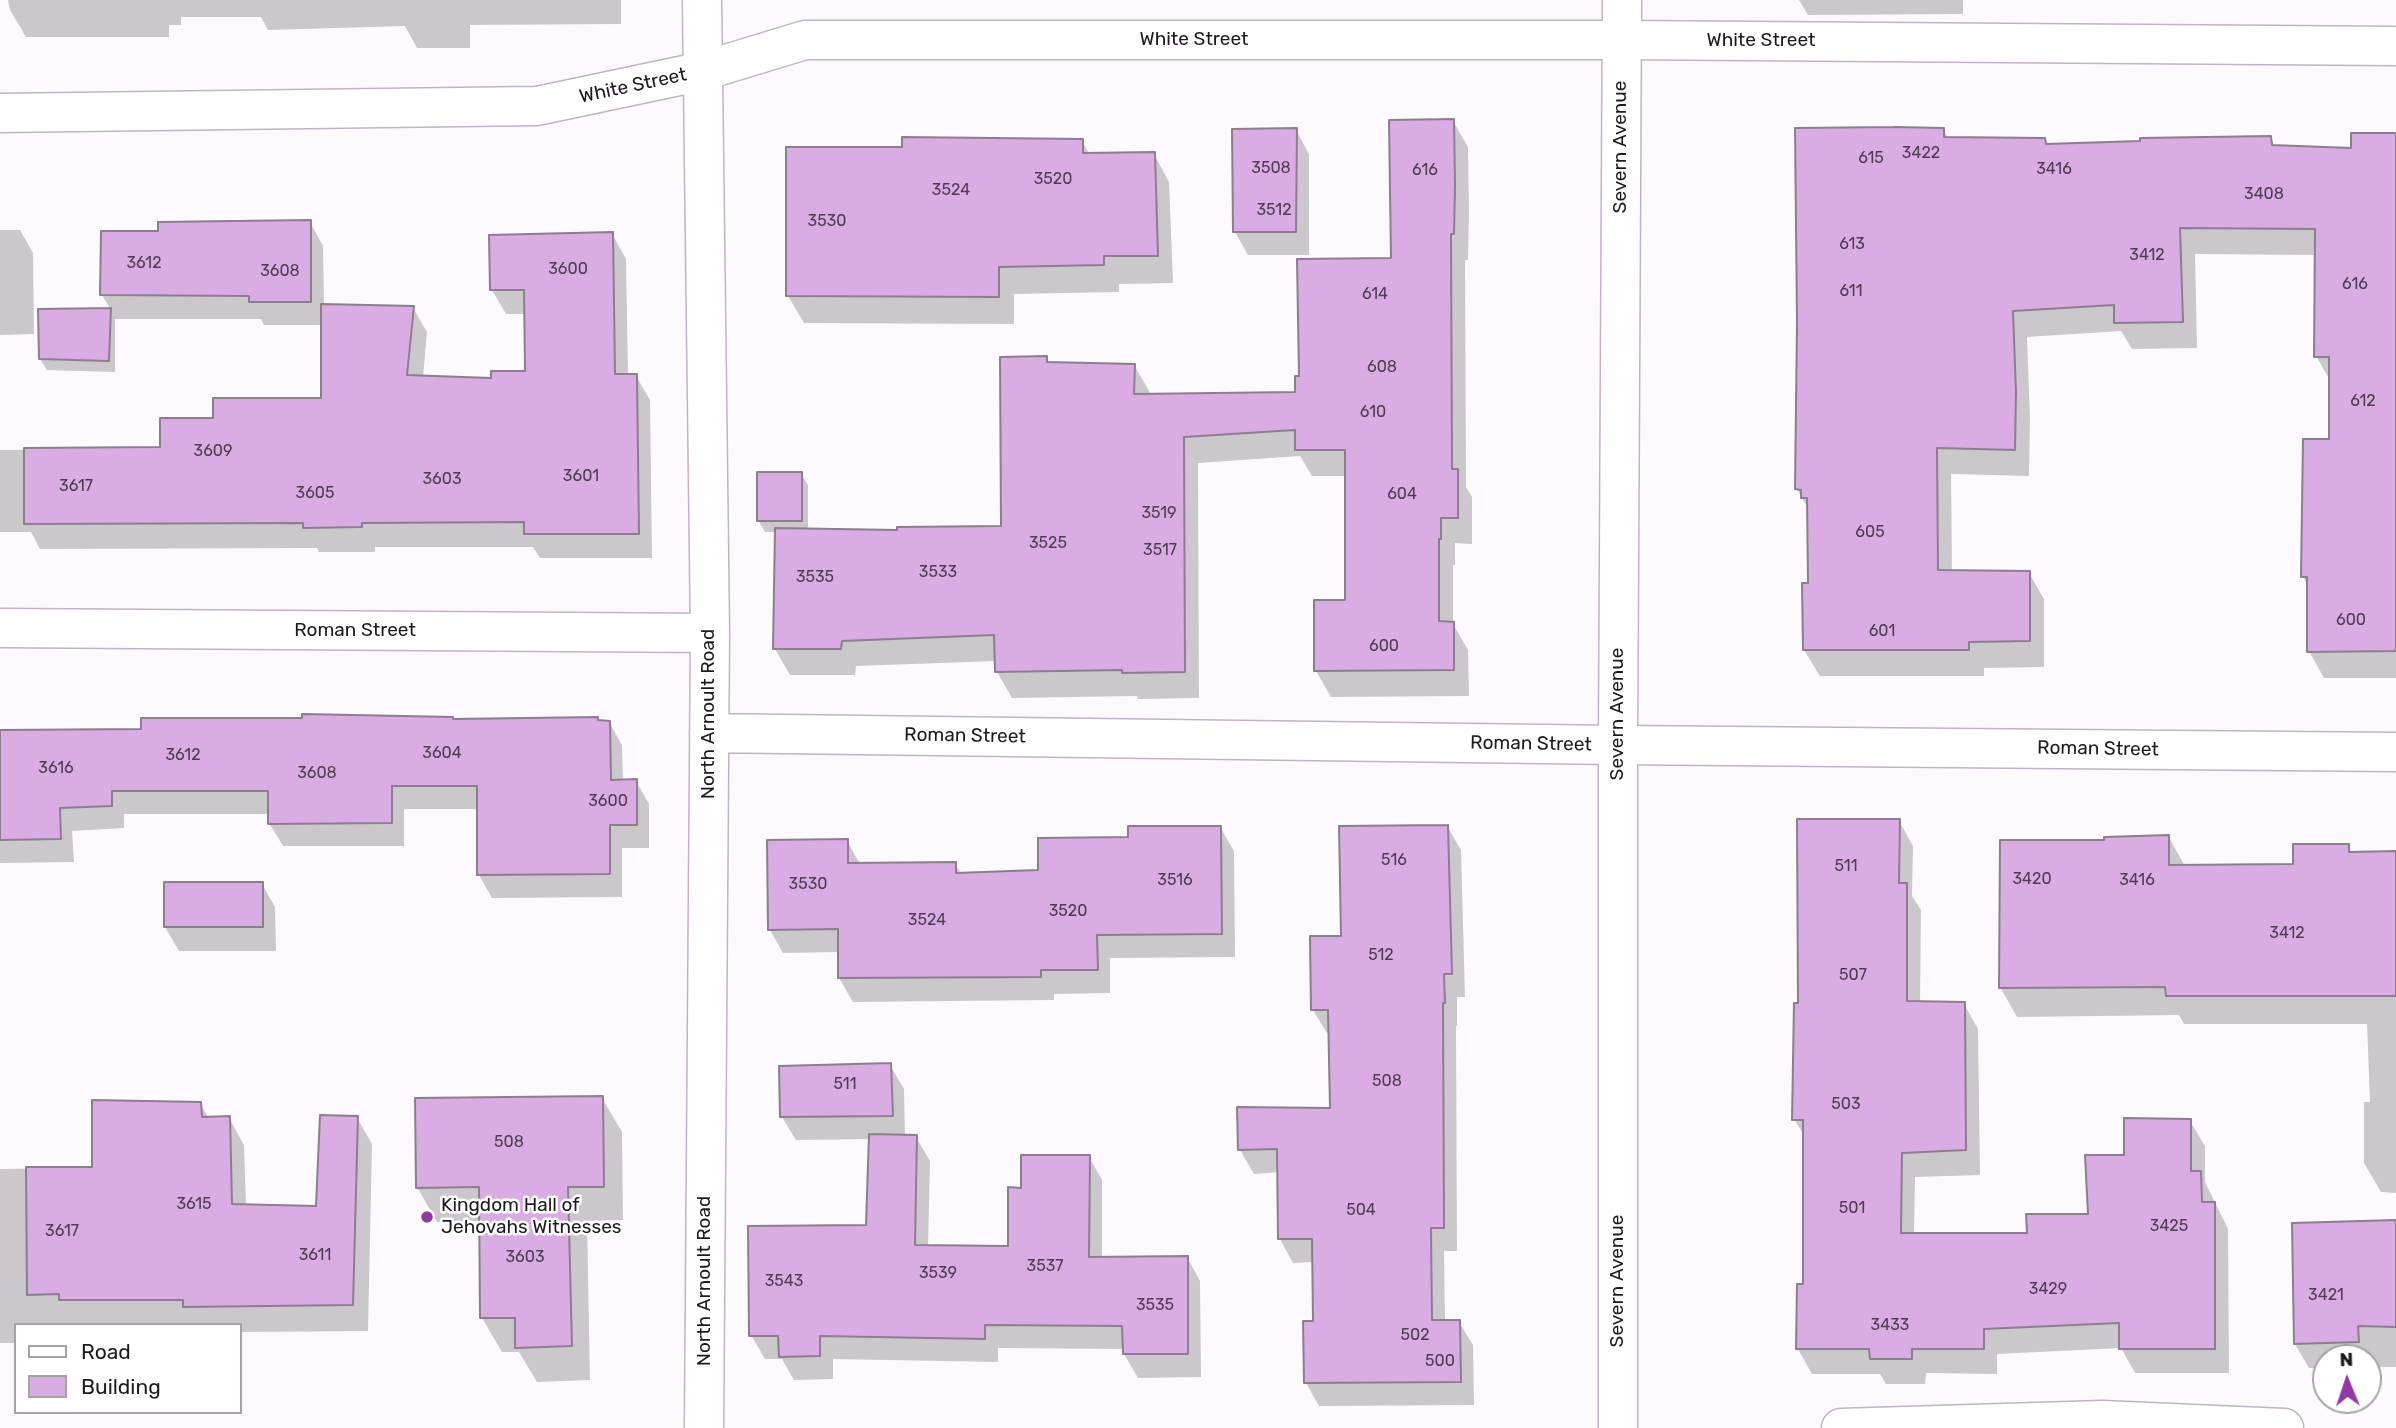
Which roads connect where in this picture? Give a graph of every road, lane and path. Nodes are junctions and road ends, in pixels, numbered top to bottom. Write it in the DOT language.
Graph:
graph roads {
  1 [pos="702,0"];
  2 [pos="1622,0"];
  3 [pos="1622,40"];
  4 [pos="2396,46"];
  5 [pos="703,71"];
  6 [pos="0,113"];
  7 [pos="0,628"];
  8 [pos="710,633"];
  9 [pos="709,733"];
  10 [pos="1618,745"];
  11 [pos="2396,752"];
  12 [pos="704,1428"];
  13 [pos="1618,1428"];
  14 [pos="1840,1428"];
  15 [pos="2284,1428"];
  1 -- 5 [label="street, North Arnoult Road"];
  2 -- 3 [label="street, Severn Avenue"];
  3 -- 4 [label="street, White Street"];
  3 -- 5 [label="street, White Street"];
  3 -- 10 [label="street, Severn Avenue"];
  5 -- 6 [label="street, White Street"];
  5 -- 8 [label="street, North Arnoult Road"];
  7 -- 8 [label="street, Roman Street"];
  8 -- 9 [label="street, North Arnoult Road"];
  9 -- 10 [label="street, Roman Street"];
  9 -- 12 [label="street, North Arnoult Road"];
  10 -- 11 [label="street, Roman Street"];
  10 -- 13 [label="street, Severn Avenue"];
  14 -- 15 [label="street"];
}
